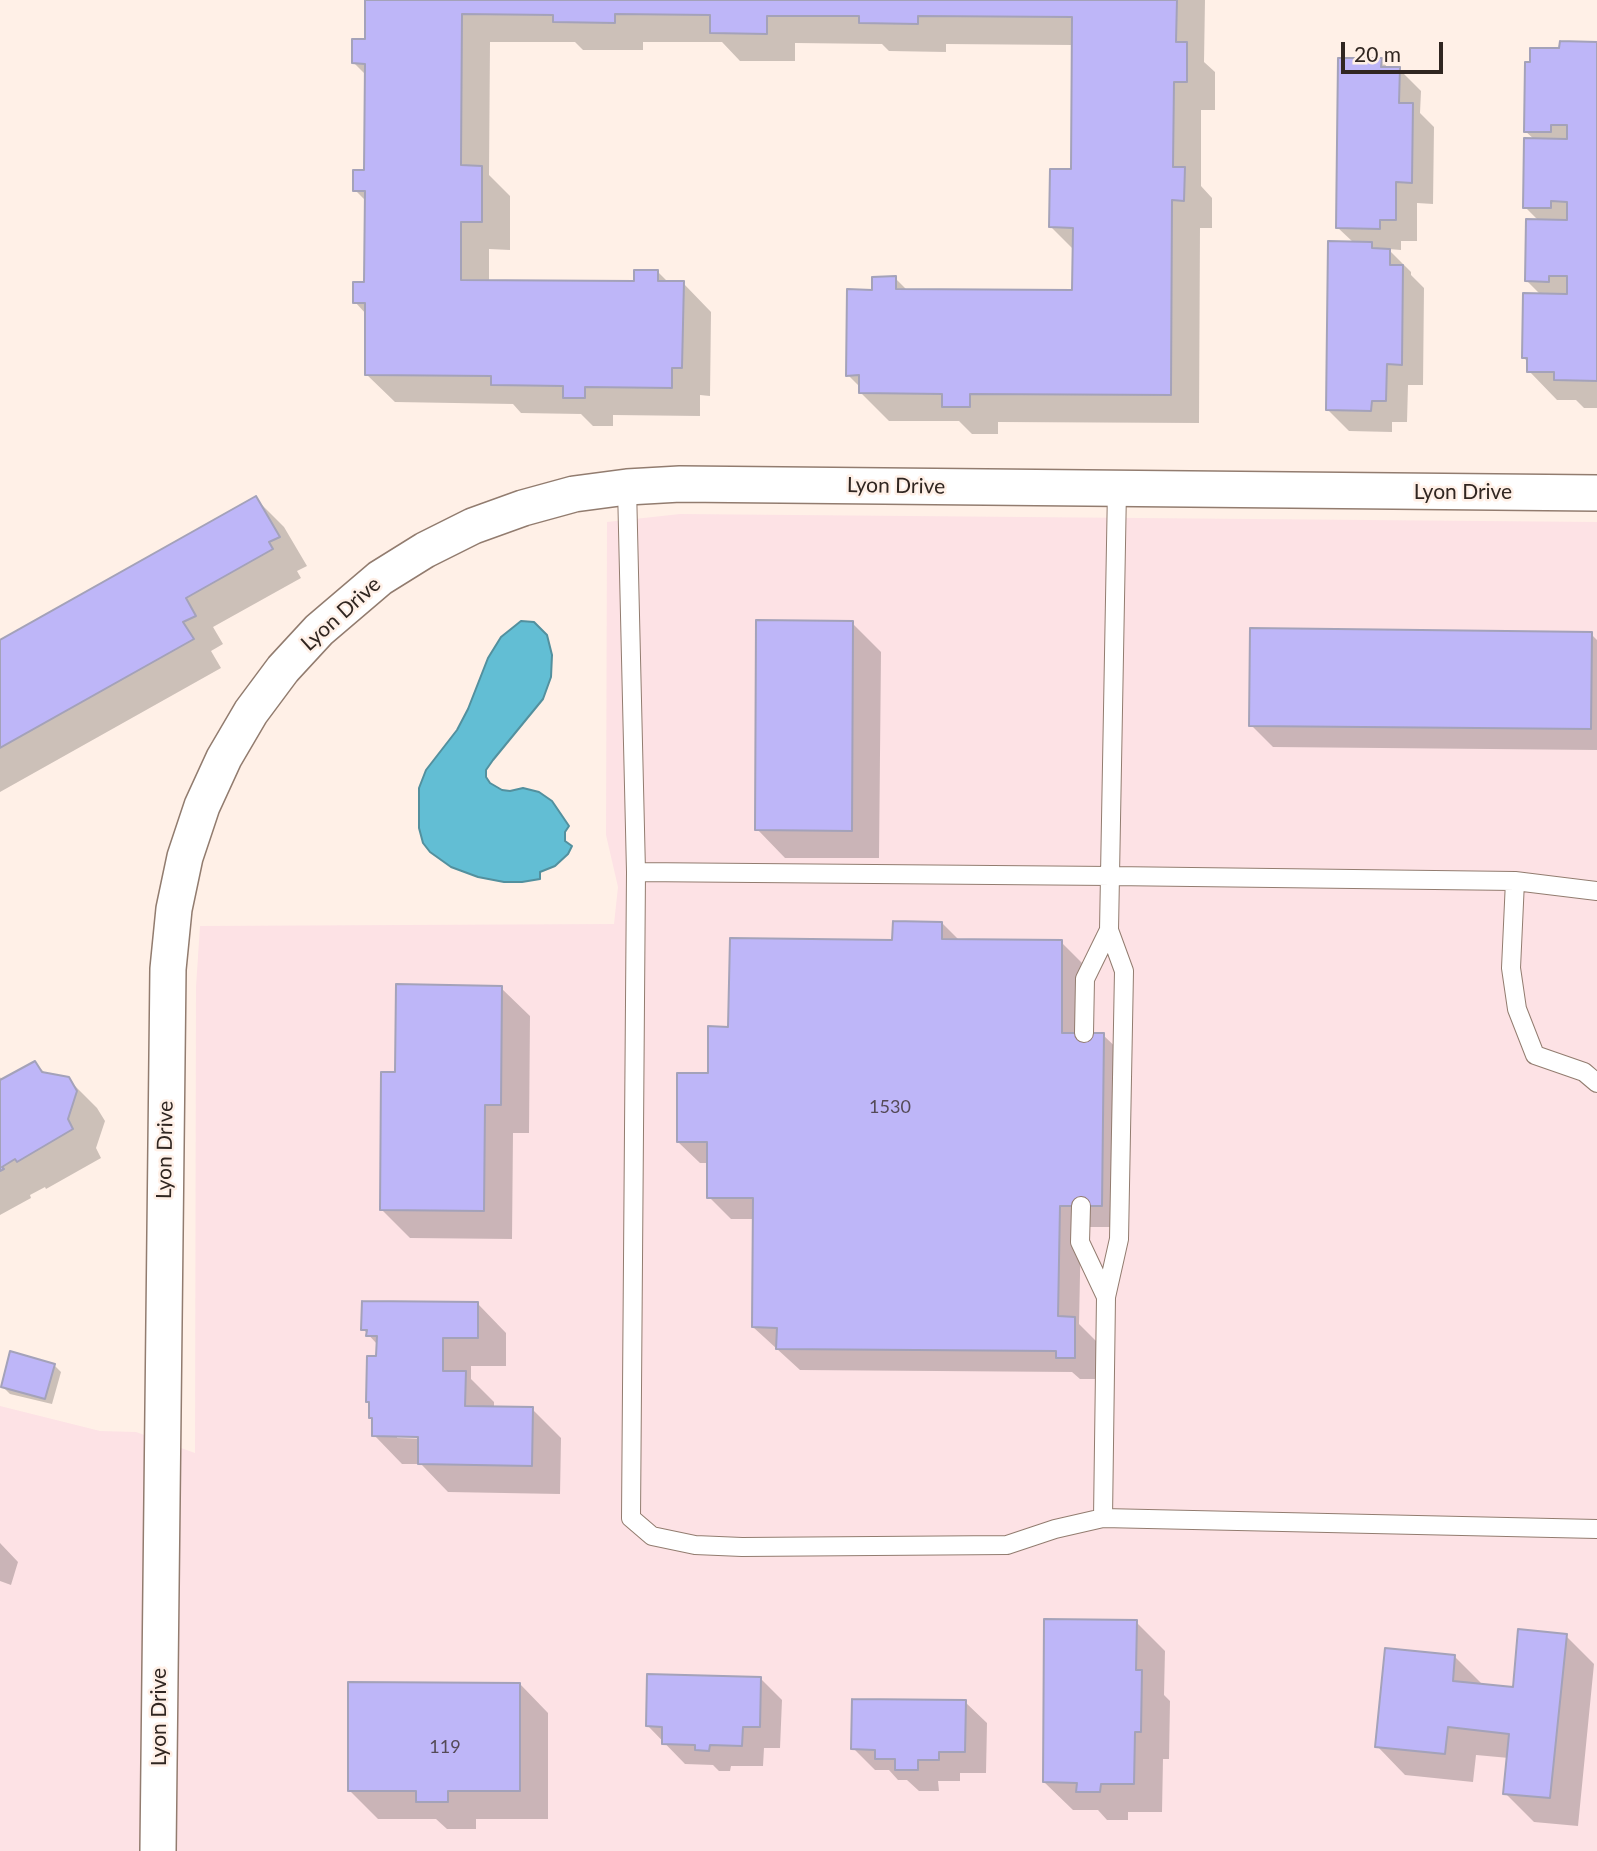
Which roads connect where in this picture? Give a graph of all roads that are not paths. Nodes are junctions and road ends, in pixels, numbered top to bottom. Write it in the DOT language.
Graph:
graph roads {
  1 [pos="627,486"];
  2 [pos="1117,489"];
  3 [pos="1597,493"];
  4 [pos="636,872"];
  5 [pos="1111,876"];
  6 [pos="1514,881"];
  7 [pos="1597,891"];
  8 [pos="1109,930"];
  9 [pos="1084,1033"];
  10 [pos="1597,1083"];
  11 [pos="1081,1206"];
  12 [pos="1106,1297"];
  13 [pos="1103,1518"];
  14 [pos="1597,1529"];
  15 [pos="158,1851"];
  1 -- 2 [label="street, Lyon Drive"];
  1 -- 4 [label="lane"];
  1 -- 15 [label="street, Lyon Drive"];
  2 -- 3 [label="street, Lyon Drive"];
  2 -- 5 [label="lane"];
  4 -- 5 [label="lane"];
  4 -- 13 [label="lane"];
  5 -- 6 [label="lane"];
  5 -- 8 [label="lane"];
  6 -- 7 [label="lane"];
  6 -- 10 [label="lane"];
  8 -- 9 [label="lane"];
  8 -- 12 [label="lane"];
  11 -- 12 [label="lane"];
  12 -- 13 [label="lane"];
  13 -- 14 [label="lane"];
}
